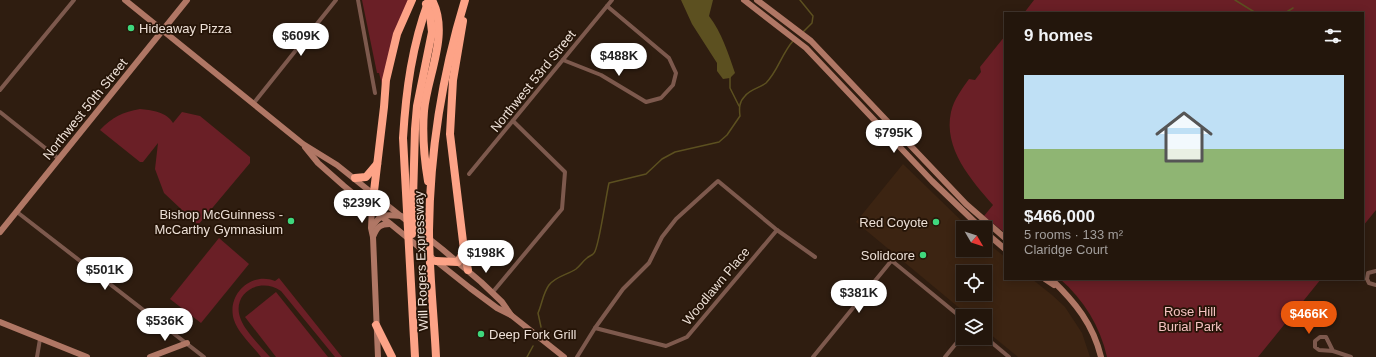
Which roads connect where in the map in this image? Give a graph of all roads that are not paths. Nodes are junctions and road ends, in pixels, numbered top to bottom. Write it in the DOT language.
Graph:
graph roads {
  1 [pos="74,0"];
  2 [pos="125,0"];
  3 [pos="187,0"];
  4 [pos="336,0"];
  5 [pos="358,0"];
  6 [pos="412,0"];
  7 [pos="424,0"];
  8 [pos="429,0"];
  9 [pos="432,0"];
  10 [pos="465,0"];
  11 [pos="612,0"];
  12 [pos="744,0"];
  13 [pos="758,0"];
  14 [pos="607,6"];
  15 [pos="163,31"];
  16 [pos="563,60"];
  17 [pos="838,69"];
  18 [pos="833,75"];
  19 [pos="0,90"];
  20 [pos="375,93"];
  21 [pos="253,104"];
  22 [pos="875,108"];
  23 [pos="0,112"];
  24 [pos="869,114"];
  25 [pos="513,121"];
  26 [pos="303,144"];
  27 [pos="59,159"];
  28 [pos="377,164"];
  29 [pos="469,174"];
  30 [pos="938,175"];
  31 [pos="355,178"];
  32 [pos="932,181"];
  33 [pos="373,194"];
  34 [pos="430,198"];
  35 [pos="372,208"];
  36 [pos="16,212"];
  37 [pos="398,215"];
  38 [pos="381,216"];
  39 [pos="974,221"];
  40 [pos="391,224"];
  41 [pos="371,228"];
  42 [pos="777,230"];
  43 [pos="0,232"];
  44 [pos="373,237"];
  45 [pos="1004,237"];
  46 [pos="992,238"];
  47 [pos="1004,248"];
  48 [pos="464,250"];
  49 [pos="886,256"];
  50 [pos="815,257"];
  51 [pos="892,260"];
  52 [pos="458,262"];
  53 [pos="441,264"];
  54 [pos="468,270"];
  55 [pos="1376,271"];
  56 [pos="410,272"];
  57 [pos="1046,280"];
  58 [pos="1052,280"];
  59 [pos="1376,285"];
  60 [pos="492,292"];
  61 [pos="1066,294"];
  62 [pos="956,313"];
  63 [pos="511,315"];
  64 [pos="0,322"];
  65 [pos="376,325"];
  66 [pos="434,326"];
  67 [pos="595,328"];
  68 [pos="40,339"];
  69 [pos="992,343"];
  70 [pos="187,344"];
  71 [pos="956,344"];
  72 [pos="1332,350"];
  73 [pos="37,357"];
  74 [pos="88,357"];
  75 [pos="150,357"];
  76 [pos="204,357"];
  77 [pos="378,357"];
  78 [pos="392,357"];
  79 [pos="415,357"];
  80 [pos="436,357"];
  81 [pos="442,357"];
  82 [pos="564,357"];
  83 [pos="577,357"];
  84 [pos="813,357"];
  85 [pos="945,357"];
  86 [pos="1009,357"];
  87 [pos="1101,357"];
  88 [pos="1351,357"];
  1 -- 19 [label="street"];
  2 -- 15 [label="main road"];
  3 -- 15 [label="main road, Northwest 50th Street"];
  4 -- 21 [label="street"];
  5 -- 20 [label="street"];
  6 -- 28 [label="highway"];
  7 -- 56 [label="highway"];
  8 -- 56 [label="highway, Will Rogers Expressway"];
  9 -- 34 [label="highway"];
  10 -- 34 [label="highway, Will Rogers Expressway"];
  10 -- 48 [label="highway"];
  11 -- 14 [label="street, Northwest 53rd Street"];
  12 -- 18 [label="main road"];
  13 -- 17 [label="main road"];
  14 -- 16 [label="street, Northwest 53rd Street"];
  14 -- 16 [label="street"];
  15 -- 21 [label="main road"];
  15 -- 27 [label="main road, Northwest 50th Street"];
  16 -- 25 [label="street, Northwest 53rd Street"];
  17 -- 18 [label="main road"];
  17 -- 22 [label="main road"];
  18 -- 24 [label="main road"];
  21 -- 26 [label="main road"];
  22 -- 24 [label="main road"];
  22 -- 30 [label="main road"];
  23 -- 27 [label="street"];
  24 -- 32 [label="main road"];
  25 -- 29 [label="street, Northwest 53rd Street"];
  25 -- 60 [label="street"];
  26 -- 31 [label="main road"];
  26 -- 35 [label="main road"];
  27 -- 36 [label="main road, Northwest 50th Street"];
  28 -- 31 [label="highway"];
  28 -- 33 [label="highway"];
  30 -- 32 [label="main road"];
  30 -- 45 [label="main road"];
  31 -- 33 [label="main road"];
  32 -- 39 [label="main road"];
  33 -- 35 [label="highway"];
  33 -- 37 [label="main road"];
  34 -- 66 [label="highway, Will Rogers Expressway"];
  35 -- 38 [label="main road"];
  35 -- 41 [label="main road"];
  36 -- 43 [label="main road, Northwest 50th Street"];
  36 -- 70 [label="street"];
  37 -- 38 [label="main road"];
  37 -- 52 [label="main road"];
  38 -- 40 [label="main road"];
  38 -- 41 [label="main road"];
  40 -- 44 [label="main road"];
  40 -- 53 [label="main road"];
  41 -- 44 [label="main road"];
  42 -- 50 [label="street"];
  42 -- 67 [label="street, Woodlawn Place"];
  42 -- 67 [label="street"];
  44 -- 65 [label="main road"];
  46 -- 47 [label="main road"];
  48 -- 52 [label="highway"];
  48 -- 54 [label="highway"];
  49 -- 51 [label="street"];
  51 -- 62 [label="street"];
  51 -- 84 [label="street"];
  52 -- 53 [label="highway"];
  52 -- 54 [label="main road"];
  53 -- 63 [label="main road"];
  54 -- 60 [label="main road"];
  55 -- 59 [label="street"];
  56 -- 79 [label="highway, Will Rogers Expressway"];
  57 -- 61 [label="main road"];
  58 -- 61 [label="main road"];
  60 -- 63 [label="main road"];
  61 -- 87 [label="main road"];
  63 -- 82 [label="main road"];
  64 -- 68 [label="main road"];
  65 -- 77 [label="main road"];
  65 -- 78 [label="highway"];
  66 -- 80 [label="highway, Will Rogers Expressway"];
  66 -- 81 [label="highway"];
  67 -- 83 [label="street"];
  68 -- 73 [label="street"];
  68 -- 74 [label="main road"];
  69 -- 86 [label="street"];
  70 -- 75 [label="main road"];
  70 -- 76 [label="street"];
  71 -- 85 [label="street"];
  72 -- 72 [label="street"];
  72 -- 88 [label="street"];
}
